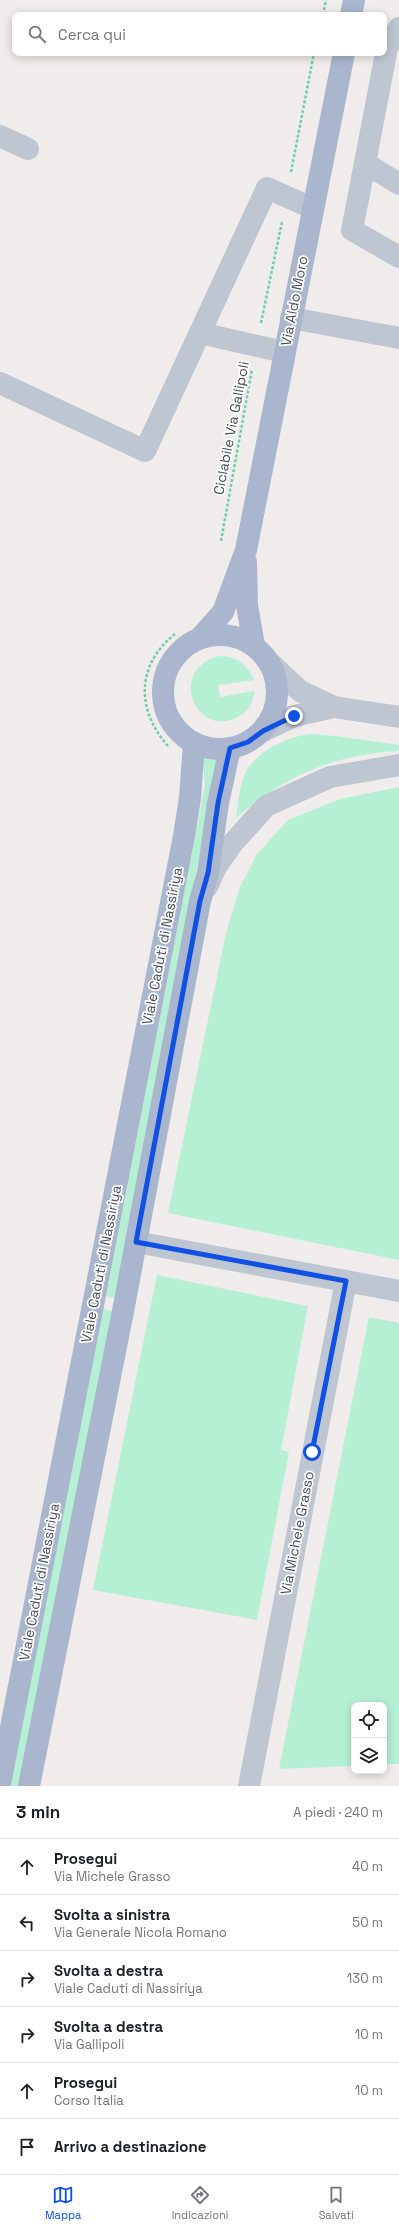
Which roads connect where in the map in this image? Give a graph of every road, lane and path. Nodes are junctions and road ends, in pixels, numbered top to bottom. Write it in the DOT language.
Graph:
graph roads {
  1 [pos="326,0"];
  2 [pos="354,0"];
  3 [pos="324,12"];
  4 [pos="352,12"];
  5 [pos="399,28"];
  6 [pos="387,48"];
  7 [pos="313,56"];
  8 [pos="343,56"];
  9 [pos="385,56"];
  10 [pos="0,136"];
  11 [pos="28,149"];
  12 [pos="365,163"];
  13 [pos="399,184"];
  14 [pos="286,197"];
  15 [pos="312,208"];
  16 [pos="399,257"];
  17 [pos="290,318"];
  18 [pos="200,333"];
  19 [pos="399,338"];
  20 [pos="256,346"];
  21 [pos="284,352"];
  22 [pos="0,383"];
  23 [pos="220,547"];
  24 [pos="246,550"];
  25 [pos="179,631"];
  26 [pos="199,638"];
  27 [pos="261,653"];
  28 [pos="334,707"];
  29 [pos="399,717"];
  30 [pos="263,731"];
  31 [pos="194,743"];
  32 [pos="230,748"];
  33 [pos="172,751"];
  34 [pos="399,765"];
  35 [pos="200,901"];
  36 [pos="136,1242"];
  37 [pos="346,1281"];
  38 [pos="399,1291"];
  39 [pos="0,1784"];
  40 [pos="29,1786"];
  41 [pos="249,1786"];
  1 -- 3 [label="path"];
  2 -- 4 [label="main road"];
  5 -- 6 [label="street"];
  7 -- 14 [label="path, Ciclabile Via Gallipoli"];
  8 -- 15 [label="main road, Via Aldo Moro"];
  9 -- 12 [label="street"];
  10 -- 11 [label="street"];
  12 -- 13 [label="street"];
  12 -- 16 [label="street"];
  14 -- 15 [label="street"];
  14 -- 18 [label="street"];
  14 -- 20 [label="path, Ciclabile Via Gallipoli"];
  15 -- 17 [label="main road, Via Aldo Moro"];
  17 -- 19 [label="street"];
  17 -- 21 [label="main road, Via Aldo Moro"];
  18 -- 20 [label="street"];
  18 -- 22 [label="street"];
  20 -- 21 [label="street"];
  20 -- 23 [label="path, Ciclabile Via Gallipoli"];
  21 -- 24 [label="main road, Via Aldo Moro"];
  24 -- 26 [label="main road, Via Aldo Moro"];
  24 -- 27 [label="main road, Via Aldo Moro"];
  25 -- 33 [label="path"];
  26 -- 27 [label="main road"];
  26 -- 31 [label="main road"];
  27 -- 28 [label="street"];
  27 -- 30 [label="main road"];
  28 -- 29 [label="street"];
  28 -- 30 [label="street"];
  30 -- 32 [label="main road"];
  31 -- 32 [label="main road"];
  31 -- 39 [label="main road, Viale Caduti di Nassiriya"];
  32 -- 35 [label="main road, Viale Caduti di Nassiriya"];
  34 -- 35 [label="street"];
  35 -- 36 [label="main road, Viale Caduti di Nassiriya"];
  36 -- 37 [label="street"];
  36 -- 40 [label="main road, Viale Caduti di Nassiriya"];
  37 -- 38 [label="street"];
  37 -- 41 [label="street, Via Michele Grasso"];
}
